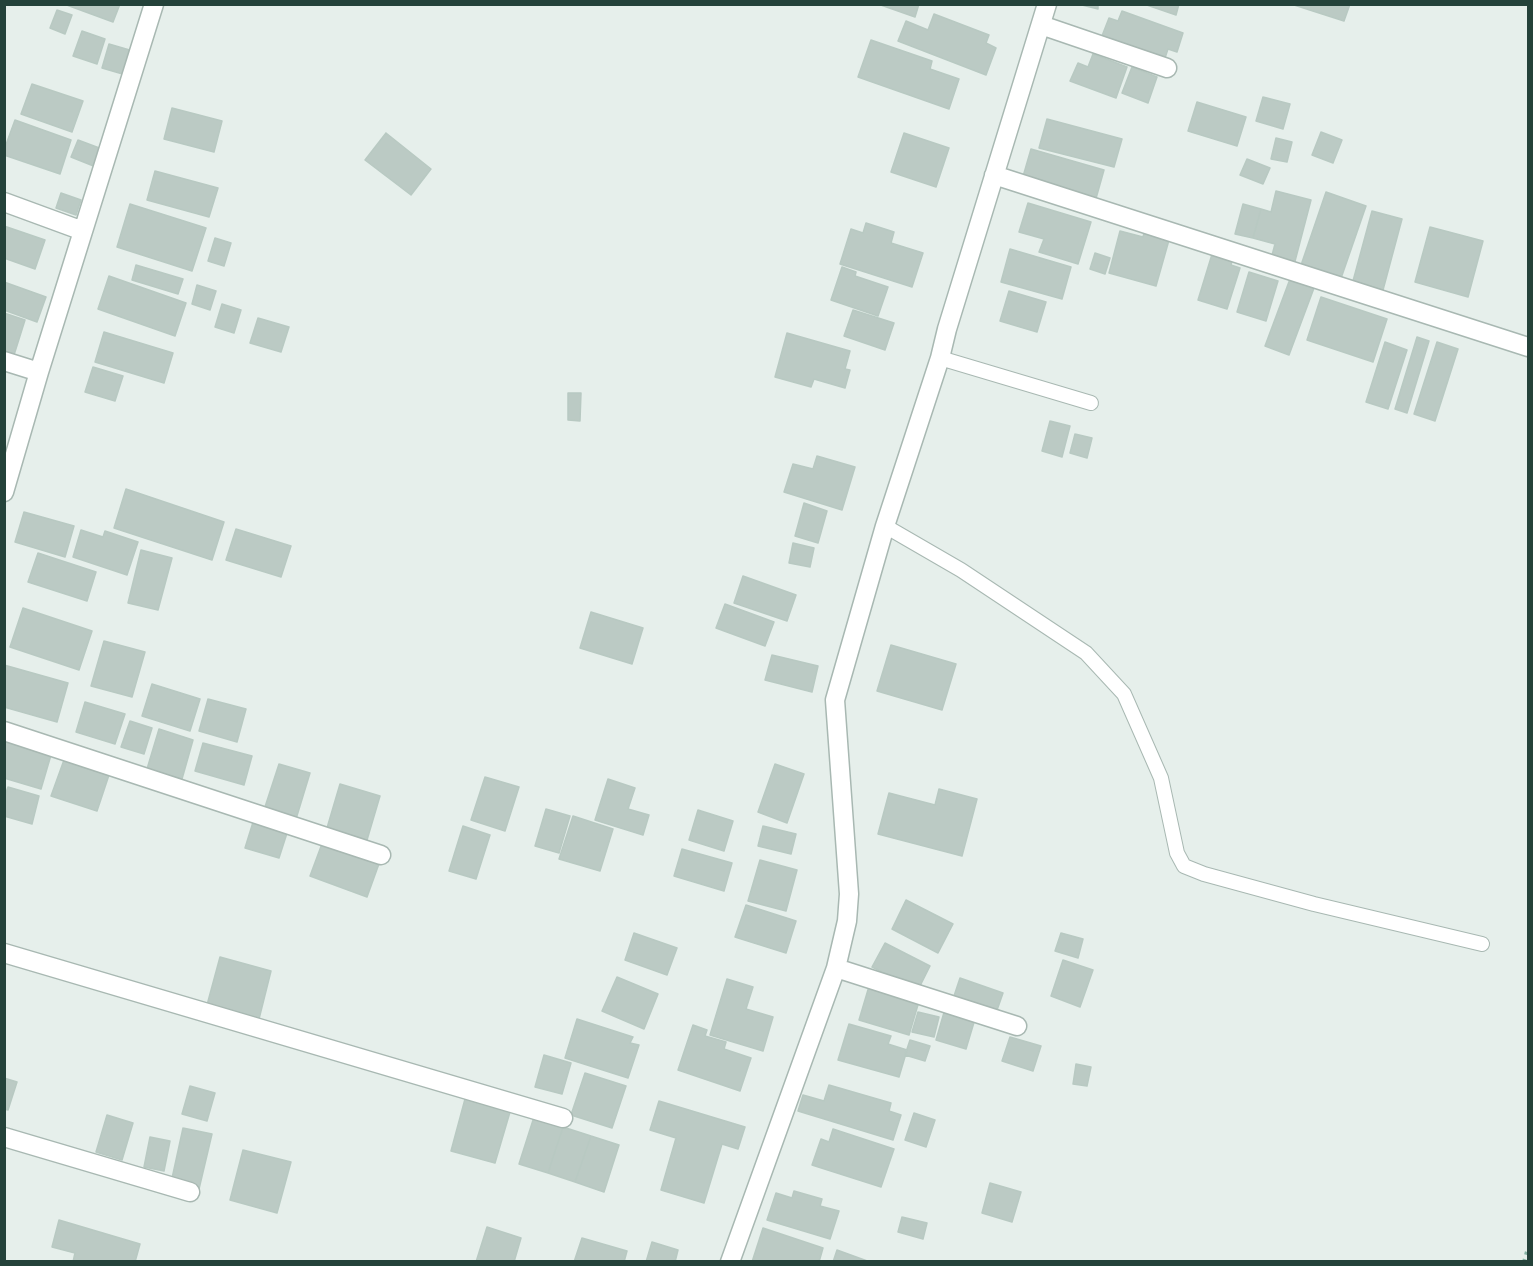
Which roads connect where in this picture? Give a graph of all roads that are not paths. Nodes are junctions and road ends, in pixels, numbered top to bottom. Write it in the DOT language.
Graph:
graph roads {
  1 [pos="154,4"];
  2 [pos="1047,4"];
  3 [pos="1041,25"];
  4 [pos="1167,68"];
  5 [pos="994,175"];
  6 [pos="4,202"];
  7 [pos="83,231"];
  8 [pos="1528,346"];
  9 [pos="940,358"];
  10 [pos="4,361"];
  11 [pos="39,372"];
  12 [pos="1091,403"];
  13 [pos="4,492"];
  14 [pos="885,526"];
  15 [pos="4,731"];
  16 [pos="381,855"];
  17 [pos="1482,944"];
  18 [pos="4,953"];
  19 [pos="836,968"];
  20 [pos="1017,1026"];
  21 [pos="563,1118"];
  22 [pos="4,1137"];
  23 [pos="190,1192"];
  24 [pos="730,1262"];
  1 -- 7 [label="street"];
  2 -- 3 [label="street"];
  3 -- 4 [label="street"];
  3 -- 5 [label="street"];
  5 -- 8 [label="street"];
  5 -- 9 [label="street"];
  6 -- 7 [label="street"];
  7 -- 11 [label="street"];
  9 -- 12 [label="lane"];
  9 -- 14 [label="street"];
  10 -- 11 [label="street"];
  11 -- 13 [label="street"];
  14 -- 17 [label="lane"];
  14 -- 19 [label="street"];
  15 -- 16 [label="street"];
  18 -- 21 [label="street"];
  19 -- 20 [label="street"];
  19 -- 24 [label="street"];
  22 -- 23 [label="street"];
}
